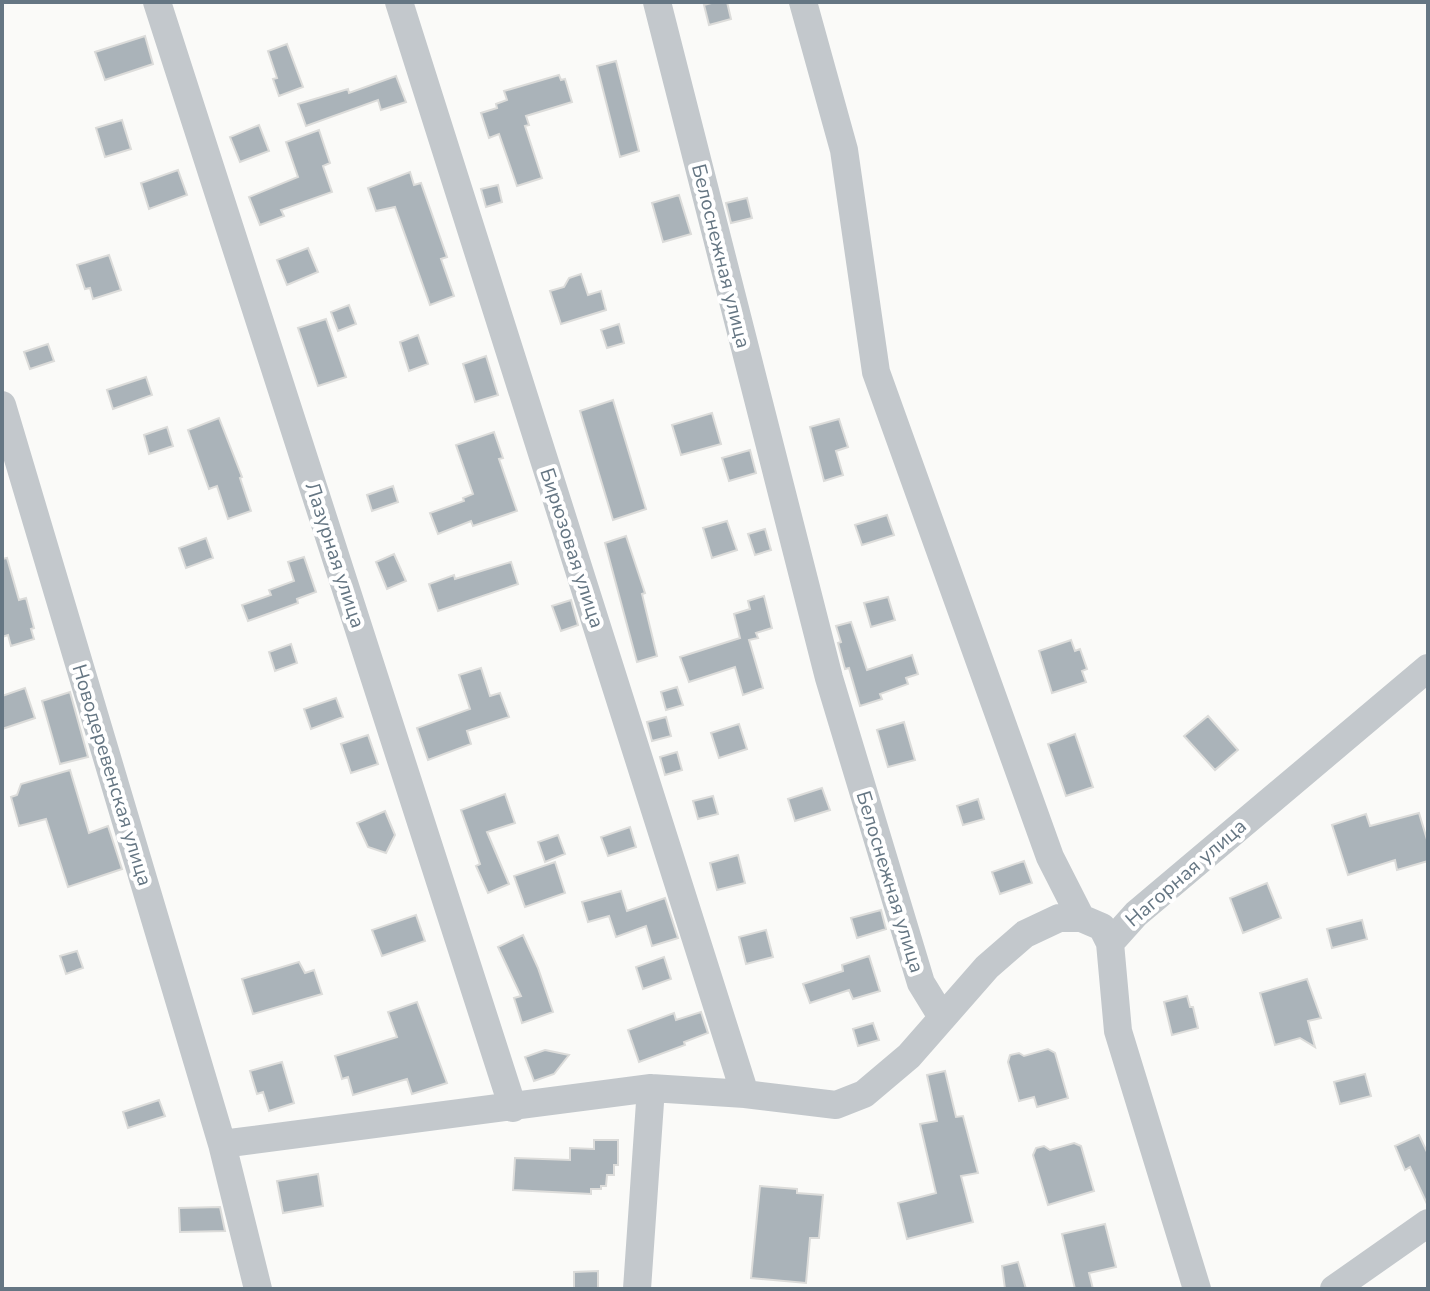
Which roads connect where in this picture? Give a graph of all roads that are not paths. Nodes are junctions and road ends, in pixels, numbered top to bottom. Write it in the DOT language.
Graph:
graph roads {
  1 [pos="157,2"];
  2 [pos="399,2"];
  3 [pos="657,2"];
  4 [pos="803,2"];
  5 [pos="2,405"];
  6 [pos="1428,668"];
  7 [pos="1081,918"];
  8 [pos="1110,943"];
  9 [pos="942,1017"];
  10 [pos="651,1088"];
  11 [pos="745,1094"];
  12 [pos="513,1108"];
  13 [pos="222,1144"];
  14 [pos="1428,1223"];
  15 [pos="258,1289"];
  16 [pos="637,1289"];
  17 [pos="1197,1289"];
  18 [pos="1334,1289"];
  1 -- 12 [label="street, Лазурная улица"];
  2 -- 11 [label="street, Бирюзовая улица"];
  3 -- 9 [label="street, Белоснежная улица"];
  4 -- 7 [label="street"];
  5 -- 13 [label="street, Новодеревенская улица"];
  6 -- 8 [label="street, Нагорная улица"];
  7 -- 8 [label="street"];
  7 -- 9 [label="street"];
  8 -- 17 [label="street, Нагорная улица"];
  9 -- 11 [label="street"];
  10 -- 11 [label="street"];
  10 -- 12 [label="street"];
  10 -- 16 [label="street"];
  12 -- 13 [label="street"];
  13 -- 15 [label="street"];
  14 -- 18 [label="street"];
}
